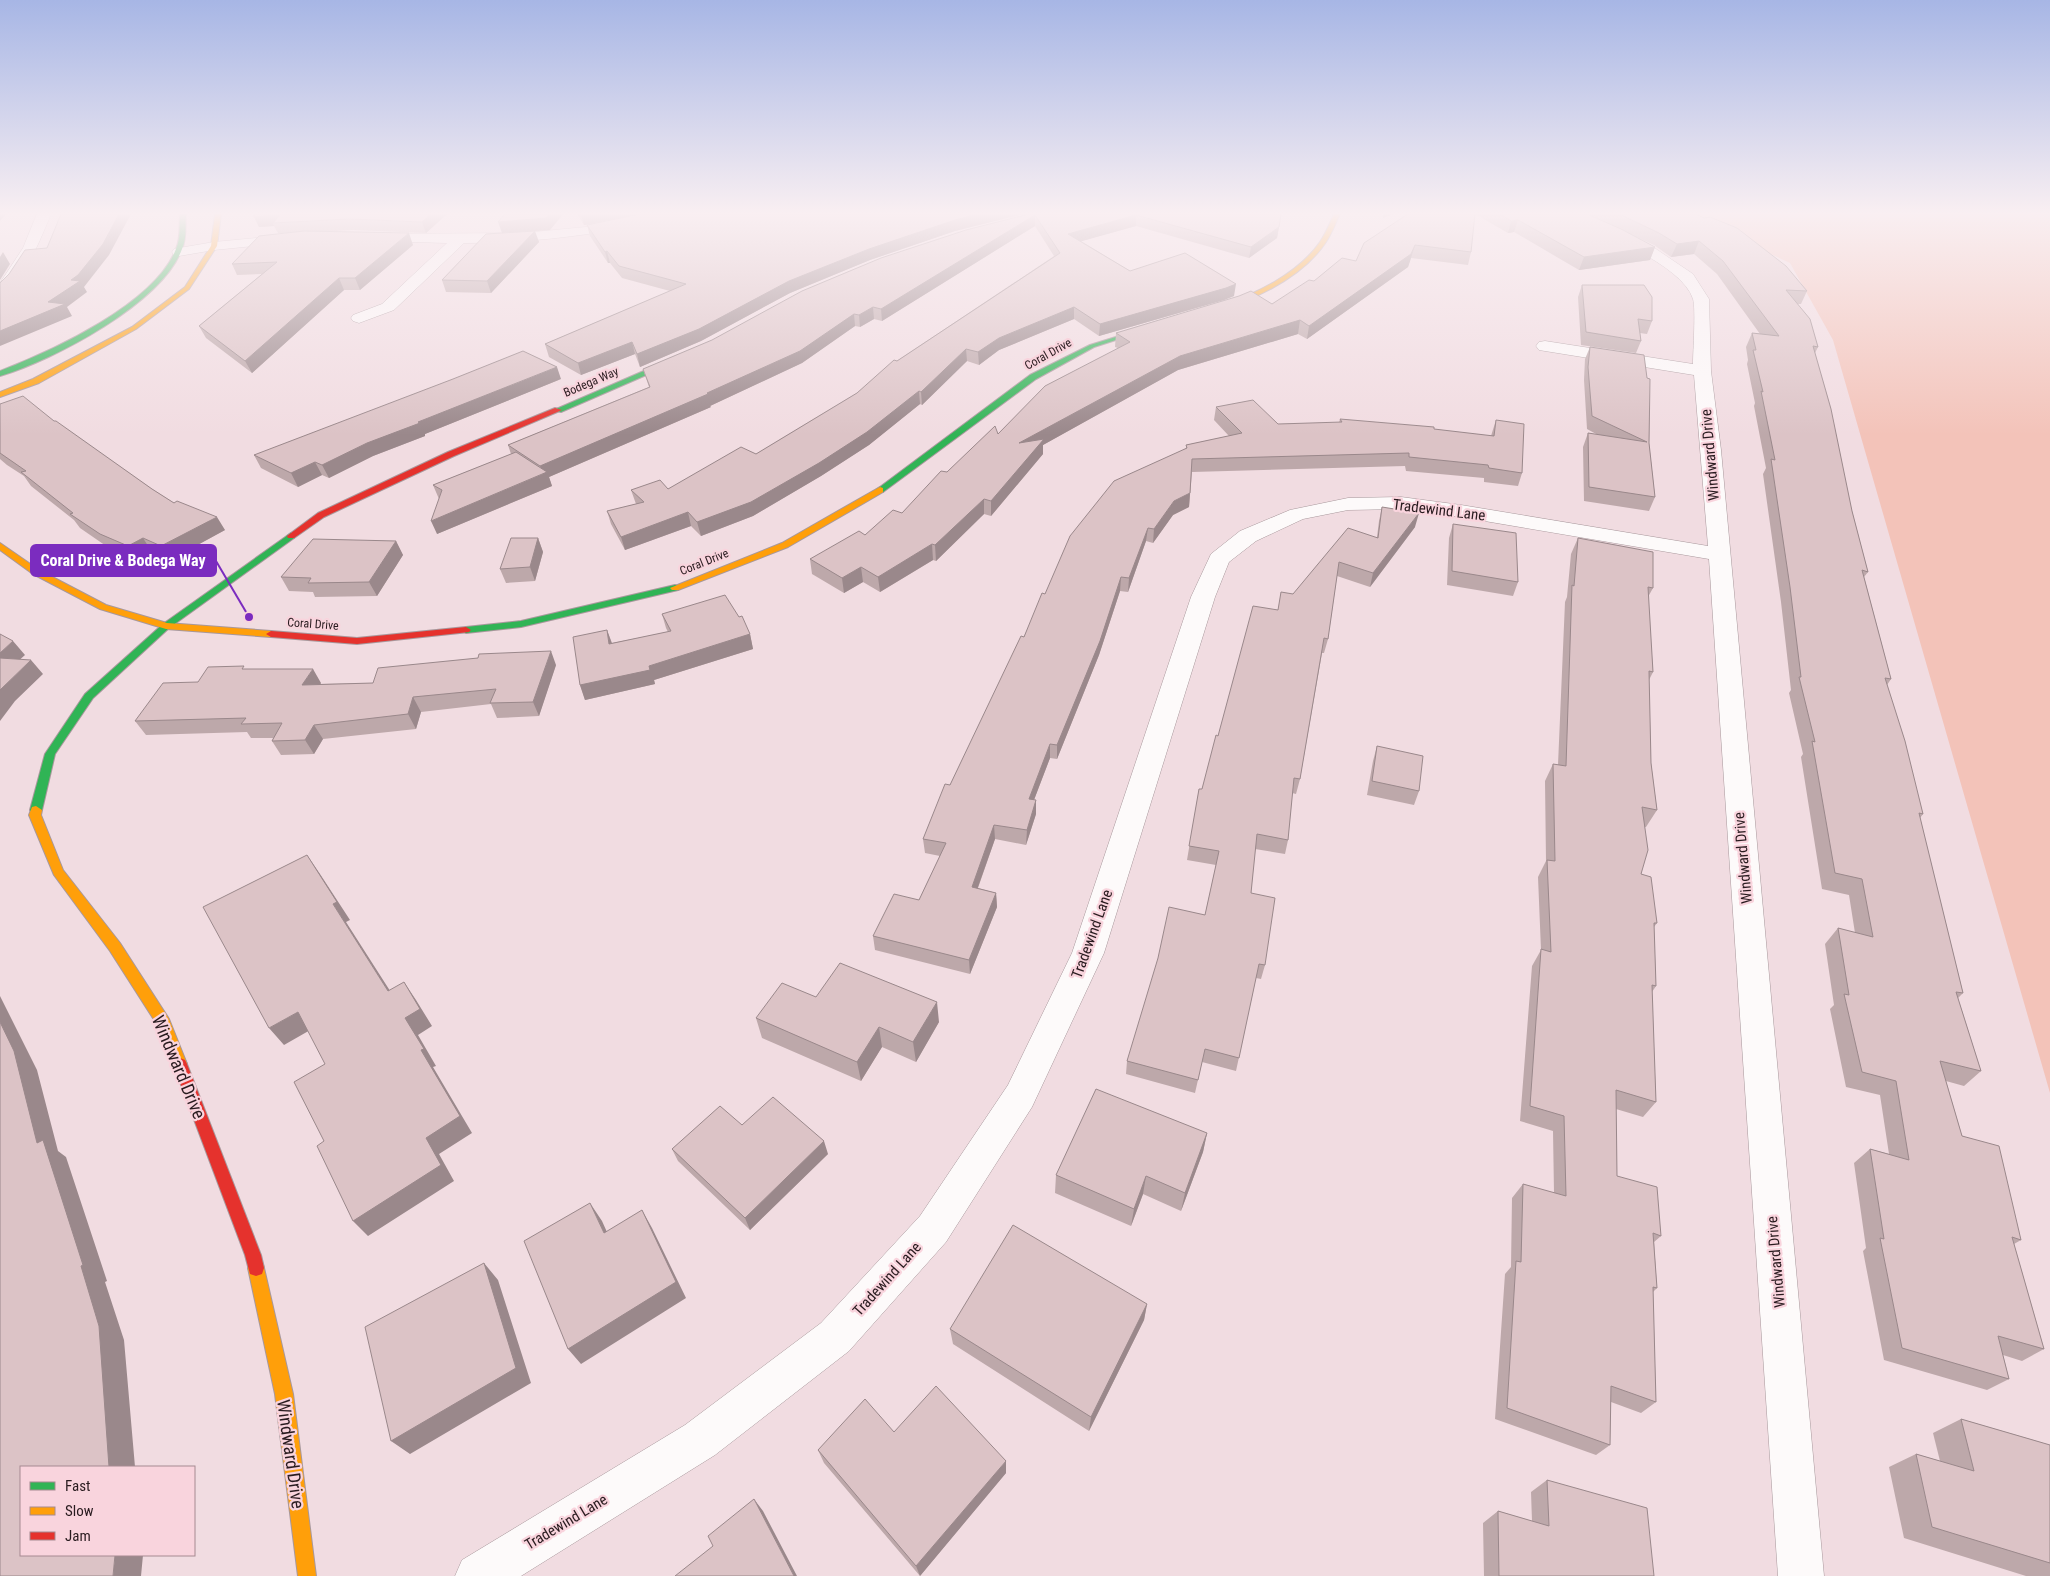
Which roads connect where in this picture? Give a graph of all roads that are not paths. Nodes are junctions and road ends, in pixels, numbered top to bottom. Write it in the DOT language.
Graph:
graph roads {
  1 [pos="150,288"];
  2 [pos="187,288"];
  3 [pos="408,288"];
  4 [pos="1268,288"];
  5 [pos="1694,288"];
  6 [pos="1212,310"];
  7 [pos="359,318"];
  8 [pos="1166,323"];
  9 [pos="1545,346"];
  10 [pos="690,354"];
  11 [pos="1702,371"];
  12 [pos="0,374"];
  13 [pos="0,396"];
  14 [pos="0,546"];
  15 [pos="1718,554"];
  16 [pos="166,626"];
  17 [pos="307,1576"];
  18 [pos="478,1576"];
  19 [pos="1801,1576"];
  1 -- 12 [label="street"];
  2 -- 13 [label="street"];
  3 -- 7 [label="street"];
  4 -- 6 [label="street"];
  5 -- 11 [label="street, Windward Drive"];
  8 -- 16 [label="street, Coral Drive"];
  9 -- 11 [label="street"];
  10 -- 16 [label="street, Bodega Way"];
  11 -- 15 [label="street, Windward Drive"];
  14 -- 16 [label="street, Coral Drive"];
  15 -- 18 [label="street, Tradewind Lane"];
  15 -- 19 [label="street, Windward Drive"];
  16 -- 17 [label="street, Windward Drive"];
}
